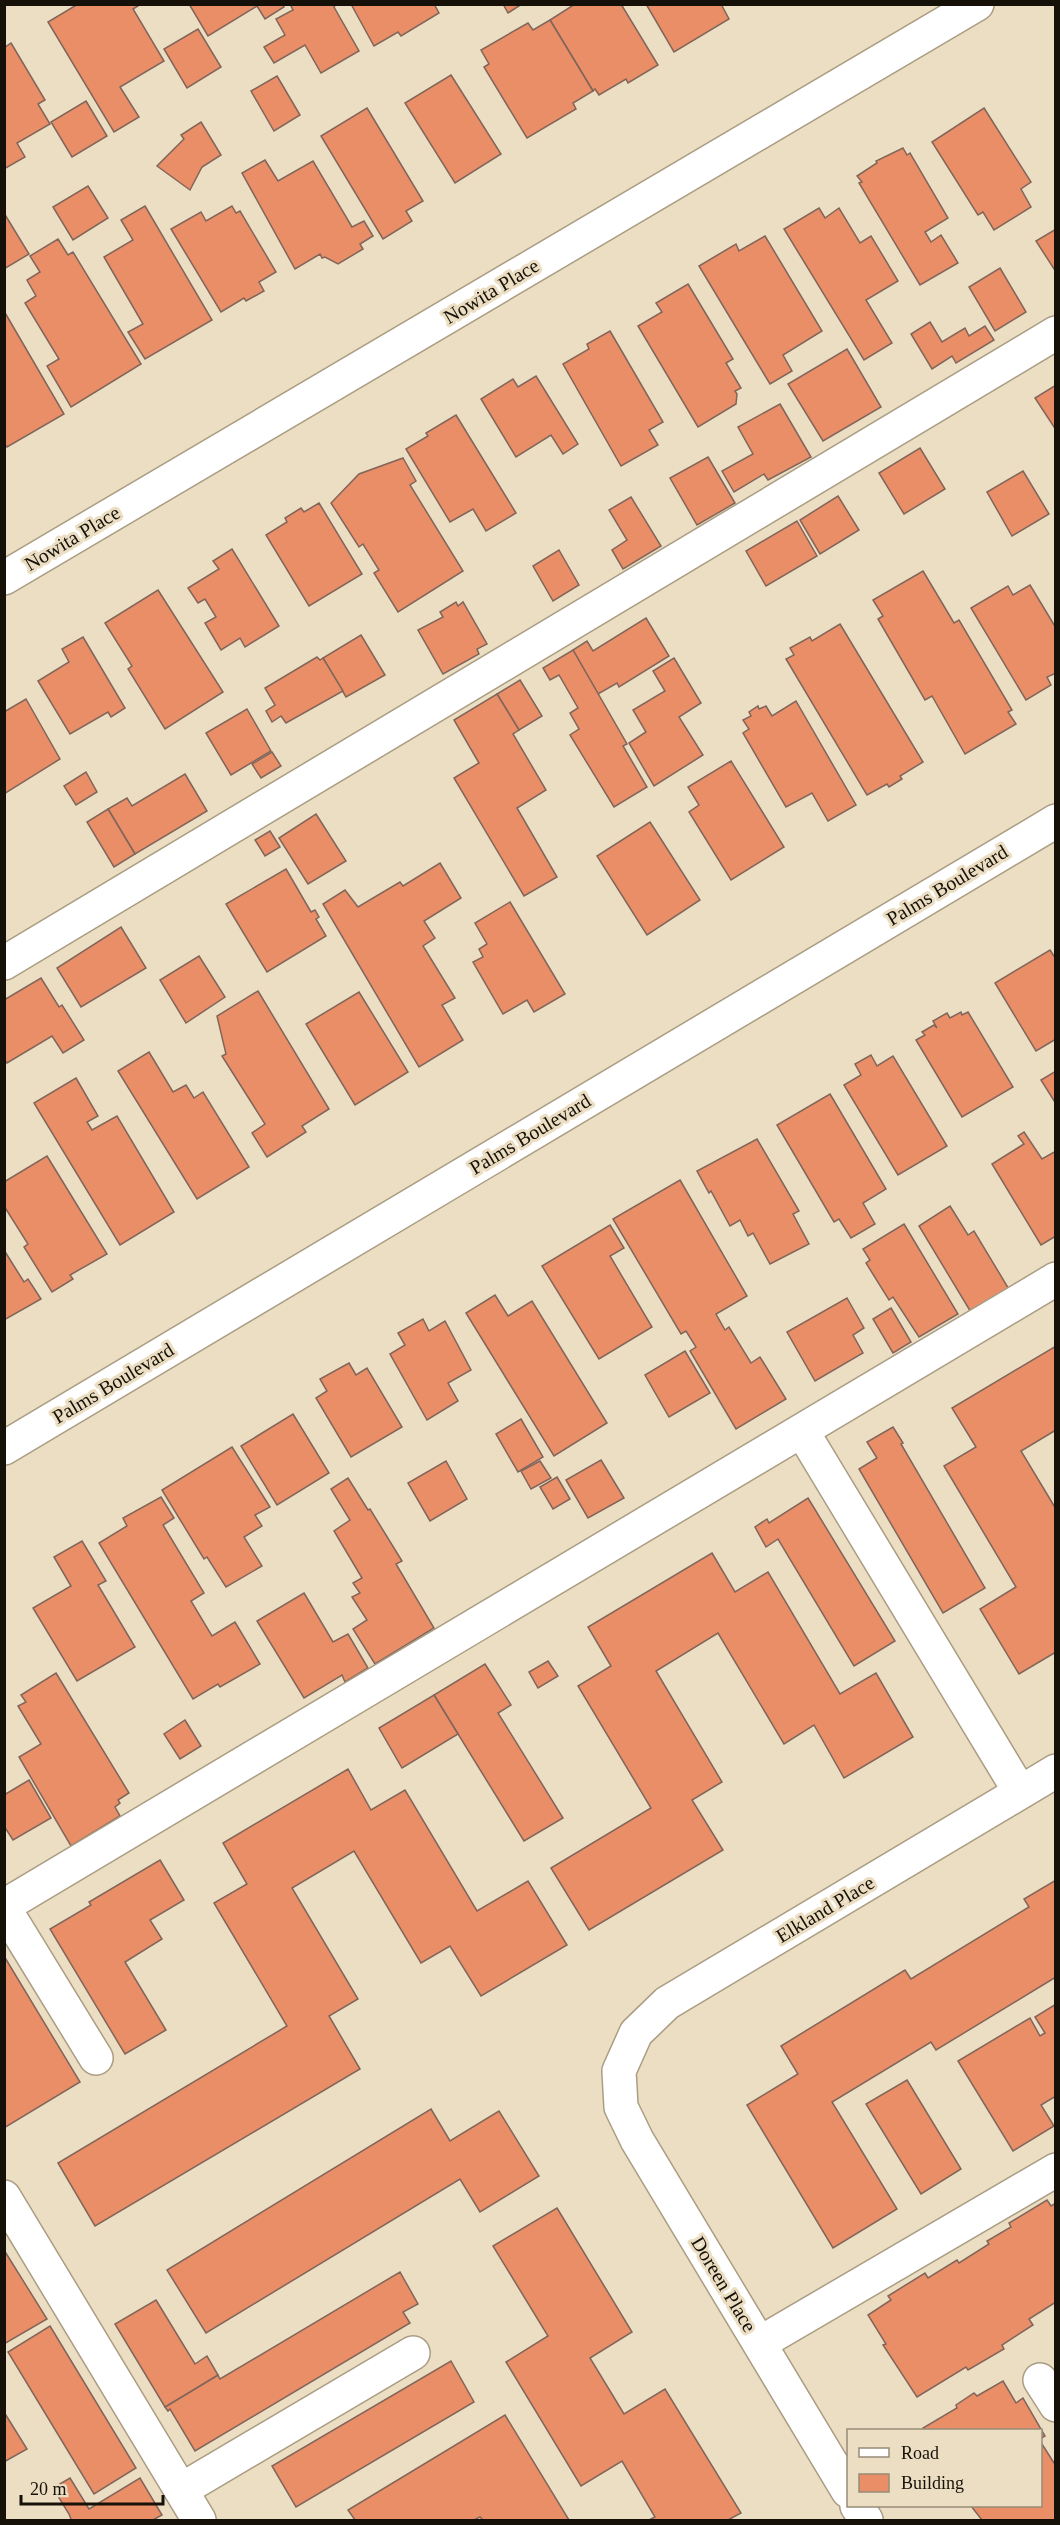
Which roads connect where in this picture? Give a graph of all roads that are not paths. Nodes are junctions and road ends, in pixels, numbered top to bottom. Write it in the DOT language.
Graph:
graph roads {
  1 [pos="970,6"];
  2 [pos="1056,333"];
  3 [pos="4,578"];
  4 [pos="1056,821"];
  5 [pos="4,963"];
  6 [pos="1056,1279"];
  7 [pos="802,1431"];
  8 [pos="4,1448"];
  9 [pos="1056,1771"];
  10 [pos="1020,1792"];
  11 [pos="4,1907"];
  12 [pos="96,2058"];
  13 [pos="619,2071"];
  14 [pos="1056,2170"];
  15 [pos="4,2196"];
  16 [pos="760,2343"];
  17 [pos="413,2353"];
  18 [pos="847,2488"];
  19 [pos="181,2490"];
  20 [pos="858,2507"];
  21 [pos="199,2520"];
  22 [pos="866,2520"];
  1 -- 3 [label="street, Nowita Place"];
  2 -- 5 [label="street"];
  4 -- 8 [label="street, Palms Boulevard"];
  6 -- 7 [label="street"];
  7 -- 10 [label="street"];
  7 -- 11 [label="street"];
  9 -- 10 [label="street, Elkland Place"];
  10 -- 13 [label="street, Elkland Place"];
  11 -- 12 [label="street"];
  13 -- 16 [label="street, Doreen Place"];
  14 -- 16 [label="street"];
  15 -- 19 [label="street"];
  16 -- 18 [label="street, Doreen Place"];
  17 -- 19 [label="street"];
  19 -- 21 [label="street"];
  20 -- 22 [label="street"];
}
